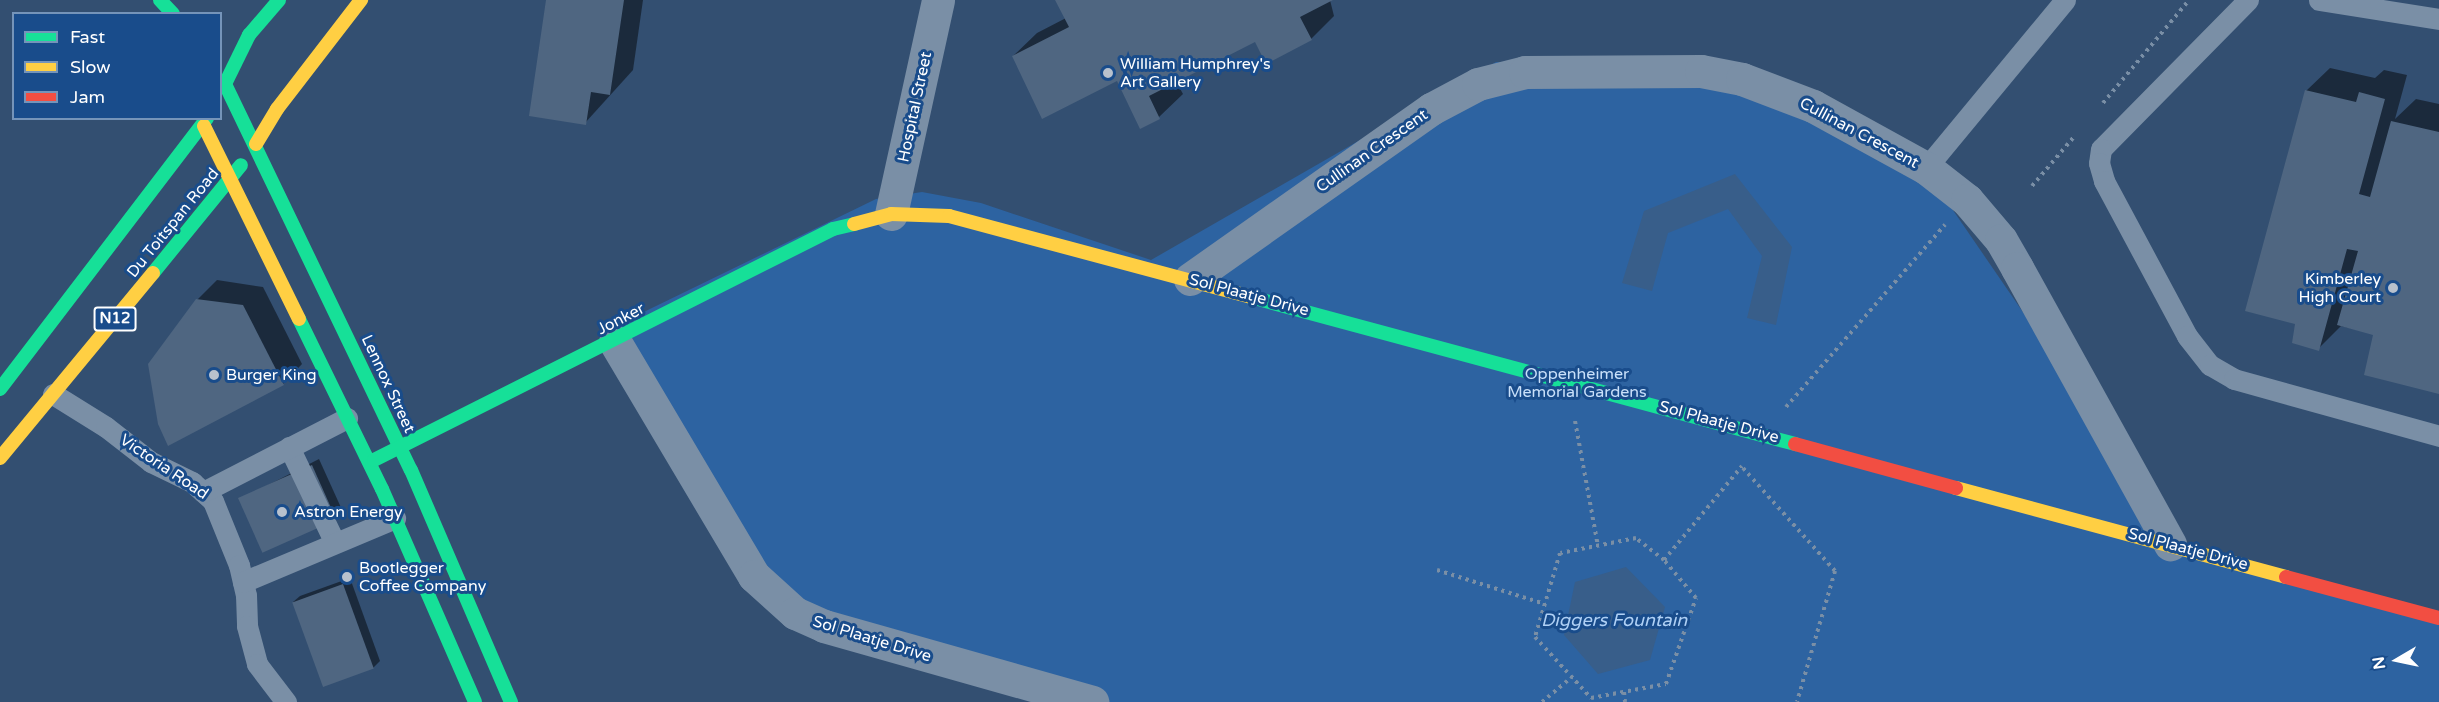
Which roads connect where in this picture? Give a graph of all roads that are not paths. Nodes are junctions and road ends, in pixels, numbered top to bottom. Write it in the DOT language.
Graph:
graph roads {
  1 [pos="158,0"];
  2 [pos="279,0"];
  3 [pos="361,0"];
  4 [pos="938,0"];
  5 [pos="2065,0"];
  6 [pos="2248,0"];
  7 [pos="2319,0"];
  8 [pos="171,12"];
  9 [pos="2439,19"];
  10 [pos="222,85"];
  11 [pos="204,121"];
  12 [pos="255,144"];
  13 [pos="1926,168"];
  14 [pos="230,180"];
  15 [pos="891,214"];
  16 [pos="1190,279"];
  17 [pos="615,342"];
  18 [pos="5,374"];
  19 [pos="53,394"];
  20 [pos="347,418"];
  21 [pos="2439,436"];
  22 [pos="289,447"];
  23 [pos="400,448"];
  24 [pos="0,458"];
  25 [pos="369,462"];
  26 [pos="203,492"];
  27 [pos="395,518"];
  28 [pos="335,543"];
  29 [pos="2170,544"];
  30 [pos="243,582"];
  31 [pos="2439,618"];
  32 [pos="1038,694"];
  33 [pos="493,699"];
  34 [pos="286,702"];
  35 [pos="1092,702"];
  1 -- 8 [label="main road"];
  2 -- 10 [label="main road"];
  3 -- 12 [label="main road, Du Toitspan Road"];
  4 -- 15 [label="street, Hospital Street"];
  5 -- 13 [label="lane"];
  6 -- 21 [label="lane"];
  7 -- 9 [label="lane"];
  10 -- 12 [label="main road, Lennox Street / N12"];
  11 -- 14 [label="main road, Lennox Street / N12"];
  11 -- 18 [label="main road, Du Toitspan Road / N12"];
  12 -- 14 [label="main road, Du Toitspan Road / N12"];
  12 -- 23 [label="main road, Lennox Street / N12"];
  13 -- 16 [label="street, Cullinan Crescent"];
  13 -- 29 [label="street, Cullinan Crescent"];
  14 -- 19 [label="main road, Du Toitspan Road / N12"];
  14 -- 20 [label="main road, Lennox Street / N12"];
  15 -- 16 [label="main road, Sol Plaatje Drive"];
  15 -- 17 [label="main road, Jonker"];
  16 -- 29 [label="main road, Sol Plaatje Drive"];
  17 -- 23 [label="main road, Jonker"];
  17 -- 32 [label="street, Sol Plaatje Drive"];
  19 -- 24 [label="main road, Du Toitspan Road / N12"];
  19 -- 26 [label="lane, Victoria Road"];
  20 -- 22 [label="lane"];
  20 -- 25 [label="main road, Lennox Street / N12"];
  22 -- 26 [label="lane"];
  22 -- 28 [label="lane"];
  23 -- 25 [label="main road, Jonker"];
  23 -- 33 [label="main road, Lennox Street / N12"];
  25 -- 27 [label="main road, Lennox Street / N12"];
  26 -- 30 [label="lane, Victoria Road"];
  27 -- 28 [label="lane"];
  27 -- 33 [label="main road, Lennox Street / N12"];
  28 -- 30 [label="lane"];
  29 -- 31 [label="main road, Sol Plaatje Drive"];
  30 -- 34 [label="lane, Victoria Road"];
  32 -- 35 [label="street, Sol Plaatje Drive"];
}
